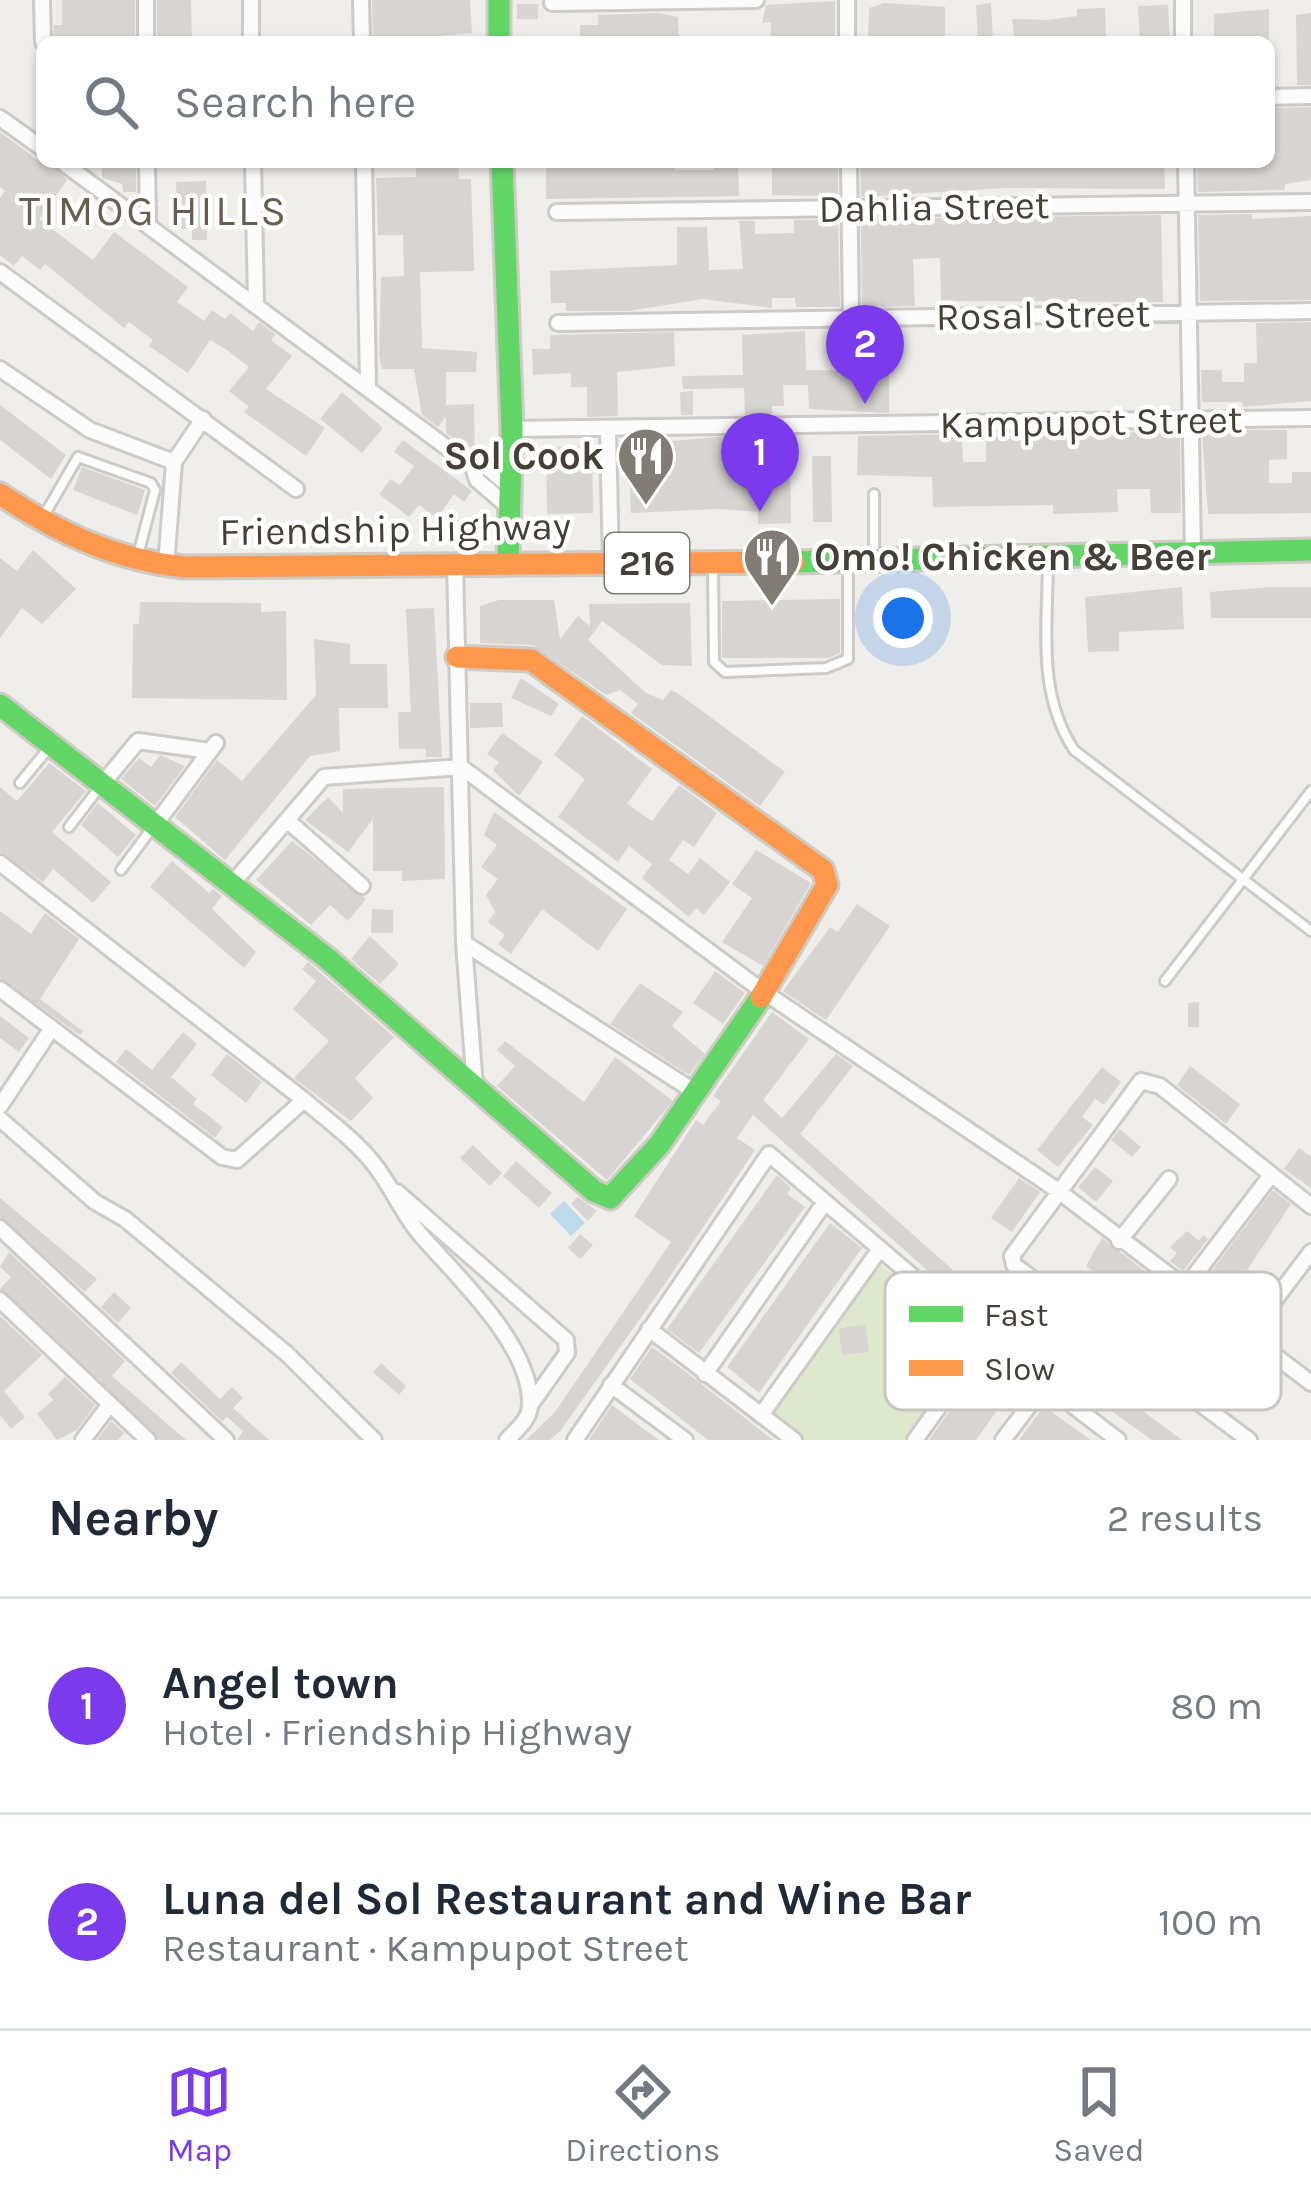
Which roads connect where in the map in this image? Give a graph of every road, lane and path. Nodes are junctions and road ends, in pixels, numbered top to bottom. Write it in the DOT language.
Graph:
graph roads {
  1 [pos="42,0"];
  2 [pos="146,0"];
  3 [pos="250,0"];
  4 [pos="361,0"];
  5 [pos="499,0"];
  6 [pos="756,0"];
  7 [pos="847,0"];
  8 [pos="1183,0"];
  9 [pos="552,3"];
  10 [pos="43,36"];
  11 [pos="146,36"];
  12 [pos="251,36"];
  13 [pos="362,36"];
  14 [pos="499,36"];
  15 [pos="848,36"];
  16 [pos="1184,36"];
  17 [pos="1311,96"];
  18 [pos="1275,97"];
  19 [pos="0,118"];
  20 [pos="36,144"];
  21 [pos="70,168"];
  22 [pos="147,168"];
  23 [pos="254,168"];
  24 [pos="364,168"];
  25 [pos="502,168"];
  26 [pos="849,168"];
  27 [pos="1186,168"];
  28 [pos="1311,202"];
  29 [pos="1186,204"];
  30 [pos="849,208"];
  31 [pos="557,212"];
  32 [pos="148,223"];
  33 [pos="0,272"];
  34 [pos="256,302"];
  35 [pos="1311,311"];
  36 [pos="1188,313"];
  37 [pos="850,319"];
  38 [pos="558,323"];
  39 [pos="0,369"];
  40 [pos="368,385"];
  41 [pos="203,418"];
  42 [pos="1311,418"];
  43 [pos="1190,421"];
  44 [pos="512,429"];
  45 [pos="608,430"];
  46 [pos="174,462"];
  47 [pos="296,489"];
  48 [pos="874,494"];
  49 [pos="0,495"];
  50 [pos="511,498"];
  51 [pos="40,522"];
  52 [pos="1311,550"];
  53 [pos="1193,552"];
  54 [pos="1048,557"];
  55 [pos="136,562"];
  56 [pos="508,562"];
  57 [pos="713,562"];
  58 [pos="848,562"];
  59 [pos="874,562"];
  60 [pos="611,563"];
  61 [pos="455,564"];
  62 [pos="166,566"];
  63 [pos="458,658"];
  64 [pos="0,705"];
  65 [pos="52,743"];
  66 [pos="460,767"];
  67 [pos="104,782"];
  68 [pos="20,783"];
  69 [pos="1311,791"];
  70 [pos="288,820"];
  71 [pos="154,825"];
  72 [pos="69,827"];
  73 [pos="0,863"];
  74 [pos="121,870"];
  75 [pos="1241,881"];
  76 [pos="232,884"];
  77 [pos="362,886"];
  78 [pos="1311,931"];
  79 [pos="464,943"];
  80 [pos="1166,981"];
  81 [pos="0,989"];
  82 [pos="761,990"];
  83 [pos="52,1028"];
  84 [pos="475,1087"];
  85 [pos="695,1092"];
  86 [pos="304,1100"];
  87 [pos="1,1101"];
  88 [pos="0,1119"];
  89 [pos="1271,1175"];
  90 [pos="1169,1179"];
  91 [pos="390,1186"];
  92 [pos="1057,1190"];
  93 [pos="825,1202"];
  94 [pos="1311,1206"];
  95 [pos="0,1228"];
  96 [pos="1119,1240"];
  97 [pos="880,1249"];
  98 [pos="1311,1252"];
  99 [pos="907,1272"];
  100 [pos="1023,1272"];
  101 [pos="1163,1272"];
  102 [pos="1197,1272"];
  103 [pos="1281,1292"];
  104 [pos="0,1300"];
  105 [pos="649,1329"];
  106 [pos="1281,1359"];
  107 [pos="705,1374"];
  108 [pos="1311,1383"];
  109 [pos="611,1385"];
  110 [pos="110,1404"];
  111 [pos="531,1404"];
  112 [pos="937,1410"];
  113 [pos="1026,1410"];
  114 [pos="1077,1410"];
  115 [pos="1209,1410"];
  116 [pos="761,1415"];
  117 [pos="82,1440"];
  118 [pos="148,1440"];
  119 [pos="226,1440"];
  120 [pos="374,1440"];
  121 [pos="507,1440"];
  122 [pos="575,1440"];
  123 [pos="685,1440"];
  124 [pos="794,1440"];
  125 [pos="915,1440"];
  126 [pos="1003,1440"];
  127 [pos="1118,1440"];
  128 [pos="1249,1440"];
  1 -- 10 [label="street"];
  2 -- 11 [label="street"];
  3 -- 12 [label="street"];
  4 -- 13 [label="street"];
  5 -- 14 [label="main road"];
  6 -- 9 [label="street"];
  7 -- 15 [label="street"];
  8 -- 16 [label="street"];
  17 -- 18 [label="street"];
  19 -- 20 [label="street"];
  21 -- 32 [label="street"];
  22 -- 32 [label="street"];
  23 -- 34 [label="street"];
  24 -- 40 [label="street"];
  25 -- 44 [label="main road"];
  26 -- 30 [label="street"];
  27 -- 29 [label="street"];
  28 -- 29 [label="street, Dahlia Street"];
  29 -- 30 [label="street, Dahlia Street"];
  29 -- 36 [label="street"];
  30 -- 31 [label="street, Dahlia Street"];
  30 -- 37 [label="street"];
  32 -- 34 [label="street"];
  33 -- 41 [label="street"];
  34 -- 40 [label="street"];
  35 -- 36 [label="street, Rosal Street"];
  36 -- 37 [label="street, Rosal Street"];
  36 -- 43 [label="street"];
  37 -- 38 [label="street, Rosal Street"];
  39 -- 46 [label="street"];
  40 -- 50 [label="street"];
  41 -- 46 [label="street"];
  41 -- 47 [label="street"];
  42 -- 43 [label="street, Kampupot Street"];
  43 -- 45 [label="street, Kampupot Street"];
  43 -- 53 [label="street"];
  44 -- 45 [label="street, Kampupot Street"];
  44 -- 50 [label="main road"];
  45 -- 60 [label="street"];
  46 -- 62 [label="street"];
  48 -- 59 [label="lane"];
  49 -- 51 [label="main road, Friendship Highway / 216"];
  50 -- 56 [label="main road"];
  51 -- 55 [label="main road, Friendship Highway / 216"];
  51 -- 55 [label="lane"];
  52 -- 53 [label="main road, Friendship Highway / 216"];
  53 -- 54 [label="main road, Friendship Highway / 216"];
  54 -- 59 [label="main road, Friendship Highway / 216"];
  54 -- 75 [label="lane"];
  55 -- 62 [label="main road, Friendship Highway / 216"];
  56 -- 60 [label="main road, Friendship Highway / 216"];
  56 -- 61 [label="main road, Friendship Highway / 216"];
  57 -- 58 [label="main road, Friendship Highway / 216"];
  57 -- 58 [label="lane"];
  57 -- 60 [label="main road, Friendship Highway / 216"];
  58 -- 59 [label="main road, Friendship Highway / 216"];
  61 -- 62 [label="main road, Friendship Highway / 216"];
  61 -- 63 [label="street"];
  63 -- 66 [label="street"];
  63 -- 82 [label="main road"];
  64 -- 65 [label="main road"];
  65 -- 67 [label="main road"];
  65 -- 68 [label="lane"];
  66 -- 70 [label="street"];
  66 -- 79 [label="street"];
  66 -- 82 [label="street"];
  67 -- 71 [label="main road"];
  67 -- 71 [label="street"];
  67 -- 72 [label="lane"];
  69 -- 75 [label="lane"];
  70 -- 76 [label="street"];
  70 -- 77 [label="street"];
  71 -- 74 [label="lane"];
  71 -- 76 [label="main road"];
  73 -- 86 [label="street"];
  75 -- 78 [label="lane"];
  75 -- 80 [label="lane"];
  76 -- 84 [label="main road"];
  79 -- 84 [label="street"];
  79 -- 85 [label="street"];
  81 -- 83 [label="street"];
  82 -- 85 [label="main road"];
  82 -- 92 [label="street"];
  83 -- 86 [label="street"];
  83 -- 87 [label="street"];
  84 -- 85 [label="main road"];
  86 -- 91 [label="street"];
  88 -- 120 [label="street"];
  89 -- 92 [label="street"];
  89 -- 94 [label="street"];
  89 -- 102 [label="street"];
  90 -- 96 [label="street"];
  91 -- 111 [label="street"];
  91 -- 111 [label="street"];
  92 -- 96 [label="street"];
  92 -- 100 [label="street"];
  93 -- 97 [label="street"];
  93 -- 105 [label="street"];
  93 -- 107 [label="street"];
  95 -- 119 [label="street"];
  96 -- 101 [label="street"];
  97 -- 99 [label="street"];
  97 -- 116 [label="street"];
  98 -- 103 [label="street"];
  104 -- 110 [label="street"];
  105 -- 107 [label="street"];
  105 -- 109 [label="street"];
  106 -- 108 [label="street"];
  107 -- 116 [label="street"];
  109 -- 122 [label="street"];
  109 -- 123 [label="street"];
  110 -- 117 [label="street"];
  110 -- 118 [label="street"];
  111 -- 121 [label="street"];
  112 -- 125 [label="street"];
  113 -- 126 [label="street"];
  114 -- 127 [label="street"];
  115 -- 128 [label="street"];
  116 -- 124 [label="street"];
}
